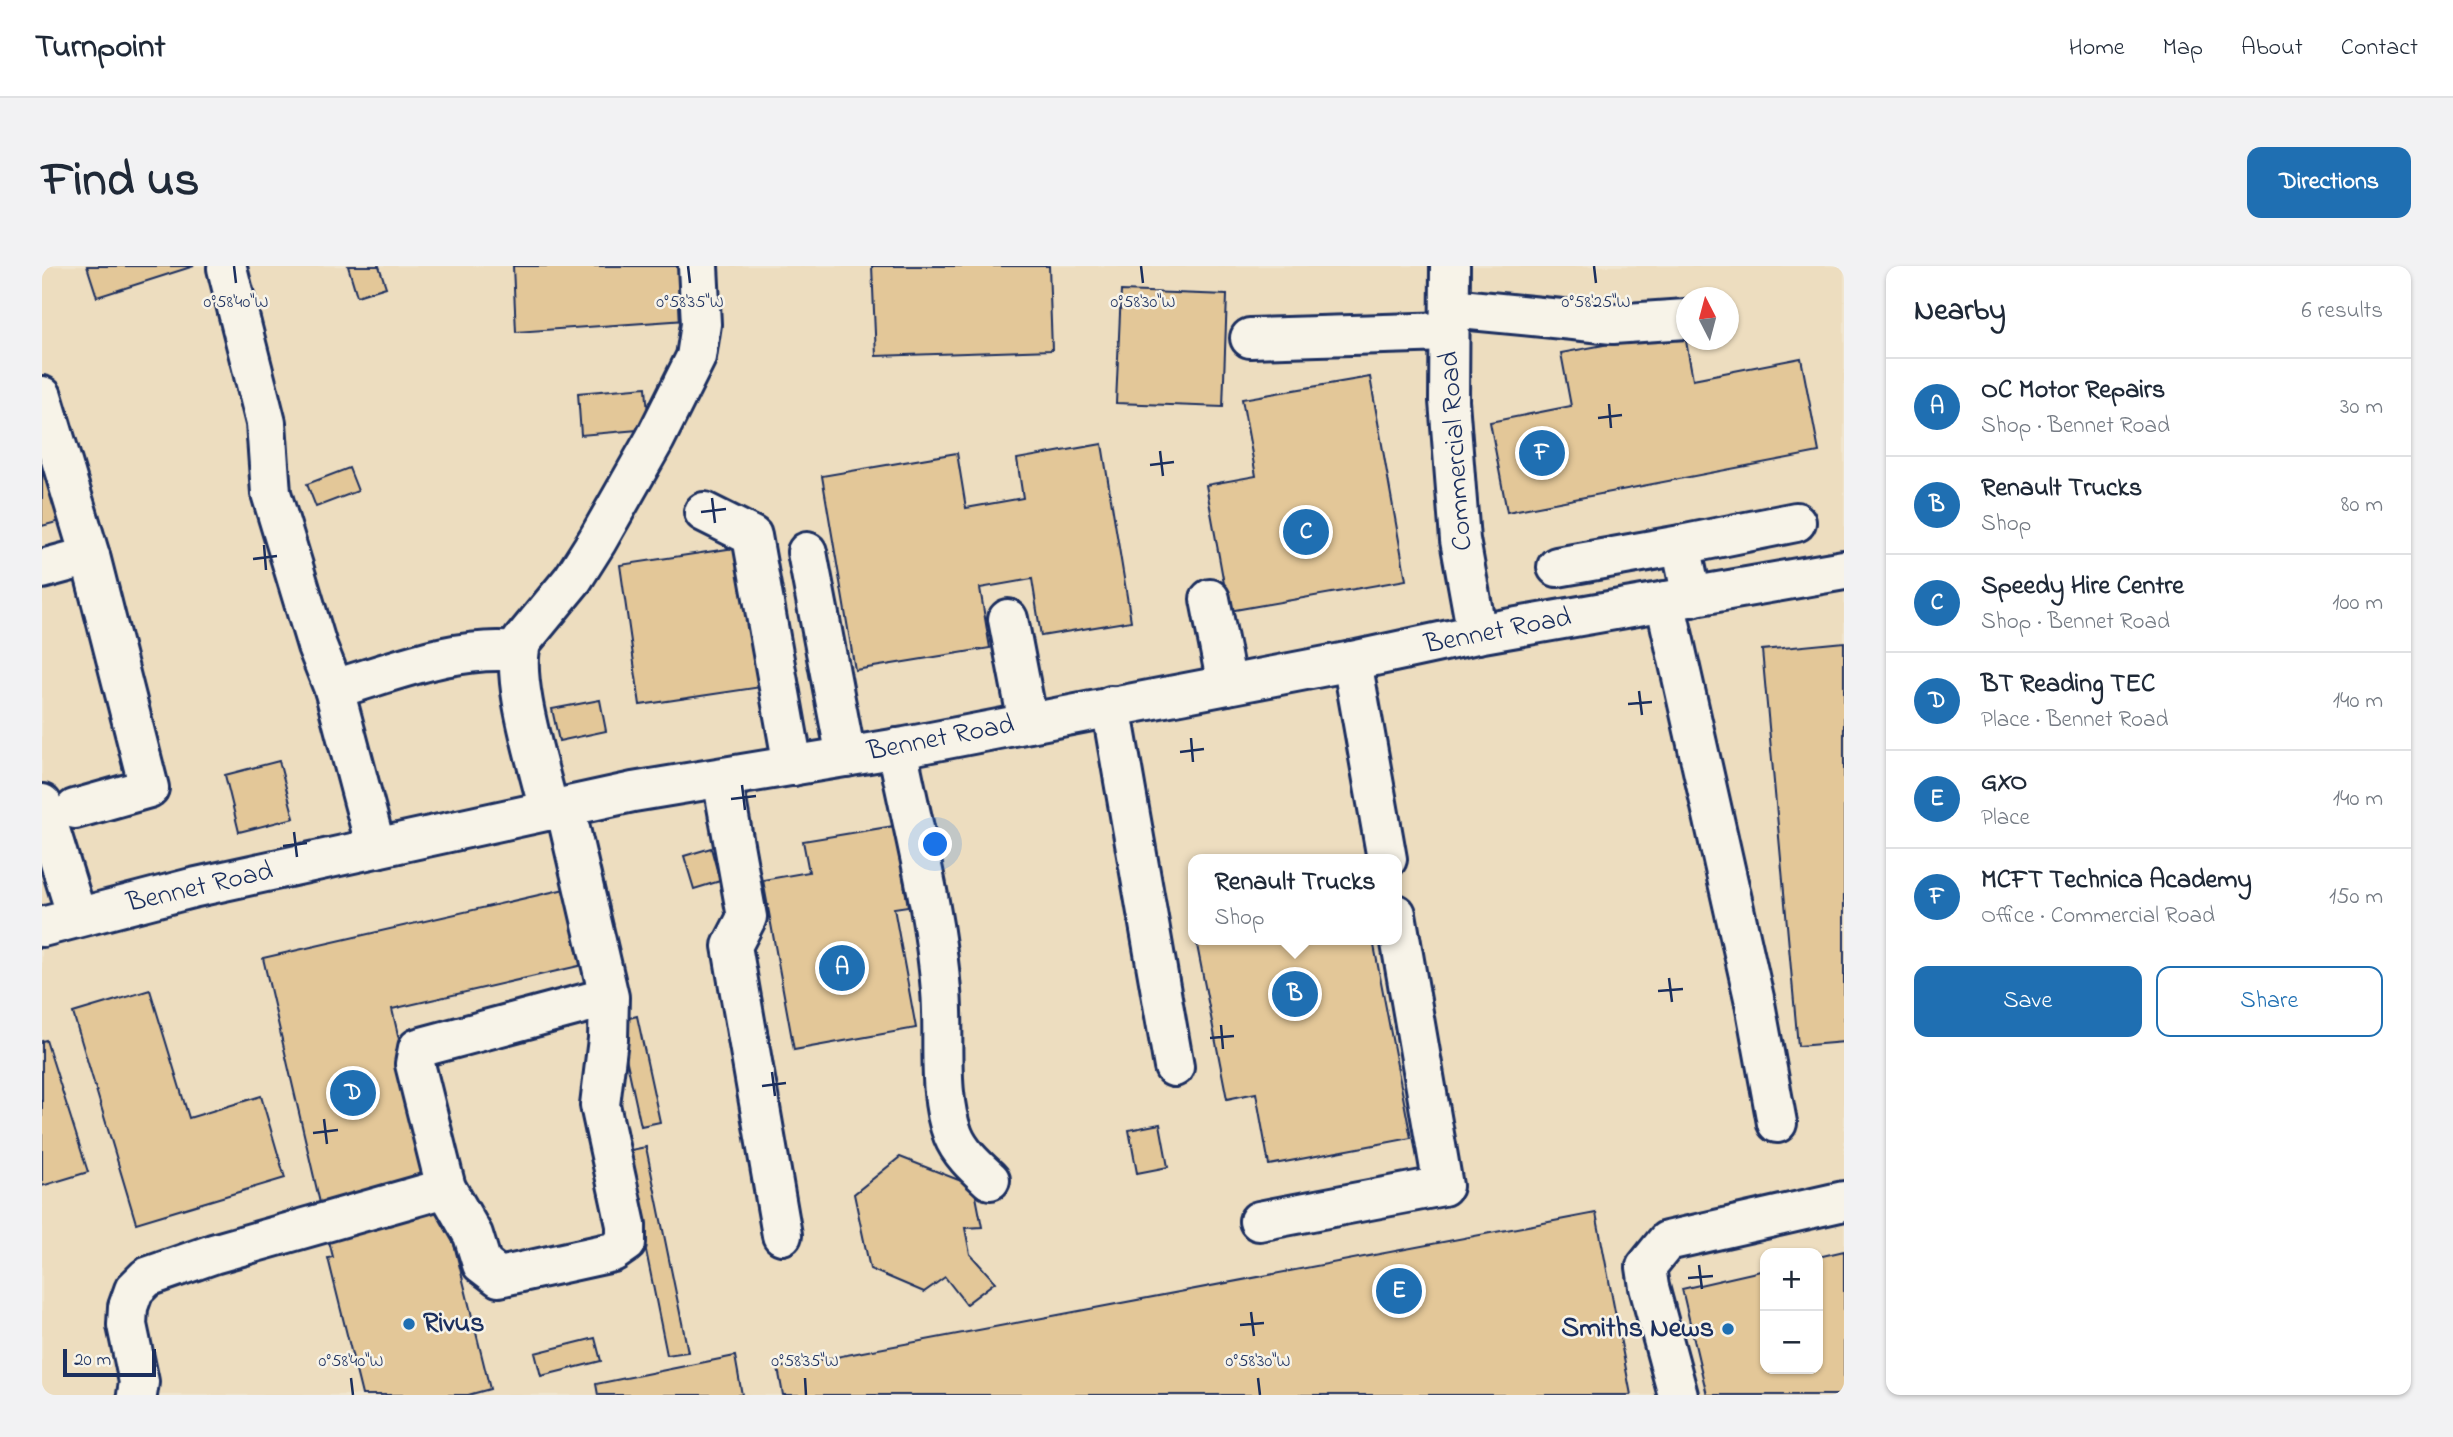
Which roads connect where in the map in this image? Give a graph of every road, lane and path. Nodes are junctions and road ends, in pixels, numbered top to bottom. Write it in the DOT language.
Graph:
graph roads {
  1 [pos="698,266"];
  2 [pos="1450,266"];
  3 [pos="227,268"];
  4 [pos="1450,320"];
  5 [pos="1676,320"];
  6 [pos="1250,338"];
  7 [pos="42,396"];
  8 [pos="704,512"];
  9 [pos="1796,522"];
  10 [pos="1681,545"];
  11 [pos="807,552"];
  12 [pos="90,555"];
  13 [pos="1556,567"];
  14 [pos="42,569"];
  15 [pos="1844,570"];
  16 [pos="1210,599"];
  17 [pos="1679,599"];
  18 [pos="1008,619"];
  19 [pos="1477,634"];
  20 [pos="519,653"];
  21 [pos="1352,661"];
  22 [pos="1227,685"];
  23 [pos="334,689"];
  24 [pos="1111,706"];
  25 [pos="1028,723"];
  26 [pos="897,748"];
  27 [pos="846,757"];
  28 [pos="793,766"];
  29 [pos="722,778"];
  30 [pos="59,806"];
  31 [pos="557,809"];
  32 [pos="376,848"];
  33 [pos="1386,854"];
  34 [pos="59,922"];
  35 [pos="1401,945"];
  36 [pos="609,998"];
  37 [pos="1174,1067"];
  38 [pos="1777,1123"];
  39 [pos="990,1180"];
  40 [pos="446,1188"];
  41 [pos="1844,1201"];
  42 [pos="1259,1221"];
  43 [pos="782,1234"];
  44 [pos="137,1395"];
  45 [pos="1678,1395"];
  1 -- 20 [label="street"];
  2 -- 4 [label="street, Commercial Road"];
  3 -- 23 [label="street"];
  4 -- 5 [label="street"];
  4 -- 6 [label="street"];
  4 -- 19 [label="street, Commercial Road"];
  7 -- 12 [label="street"];
  8 -- 28 [label="street"];
  9 -- 10 [label="street"];
  10 -- 13 [label="street"];
  10 -- 17 [label="street"];
  11 -- 27 [label="street"];
  12 -- 14 [label="street"];
  12 -- 30 [label="street"];
  15 -- 17 [label="street, Bennet Road"];
  16 -- 22 [label="street"];
  17 -- 19 [label="street, Bennet Road"];
  17 -- 38 [label="street"];
  18 -- 25 [label="street"];
  19 -- 21 [label="street, Bennet Road"];
  20 -- 23 [label="street"];
  20 -- 31 [label="street"];
  21 -- 22 [label="street, Bennet Road"];
  21 -- 33 [label="street"];
  22 -- 24 [label="street, Bennet Road"];
  23 -- 32 [label="street"];
  24 -- 25 [label="street, Bennet Road"];
  24 -- 37 [label="street"];
  25 -- 26 [label="street, Bennet Road"];
  26 -- 27 [label="street, Bennet Road"];
  26 -- 39 [label="street"];
  27 -- 28 [label="street, Bennet Road"];
  28 -- 29 [label="street, Bennet Road"];
  29 -- 31 [label="street, Bennet Road"];
  29 -- 43 [label="street"];
  30 -- 34 [label="street"];
  31 -- 32 [label="street, Bennet Road"];
  31 -- 36 [label="street"];
  32 -- 34 [label="street, Bennet Road"];
  35 -- 42 [label="street"];
  36 -- 40 [label="street"];
  36 -- 40 [label="street"];
  40 -- 44 [label="street"];
  41 -- 45 [label="street"];
}
